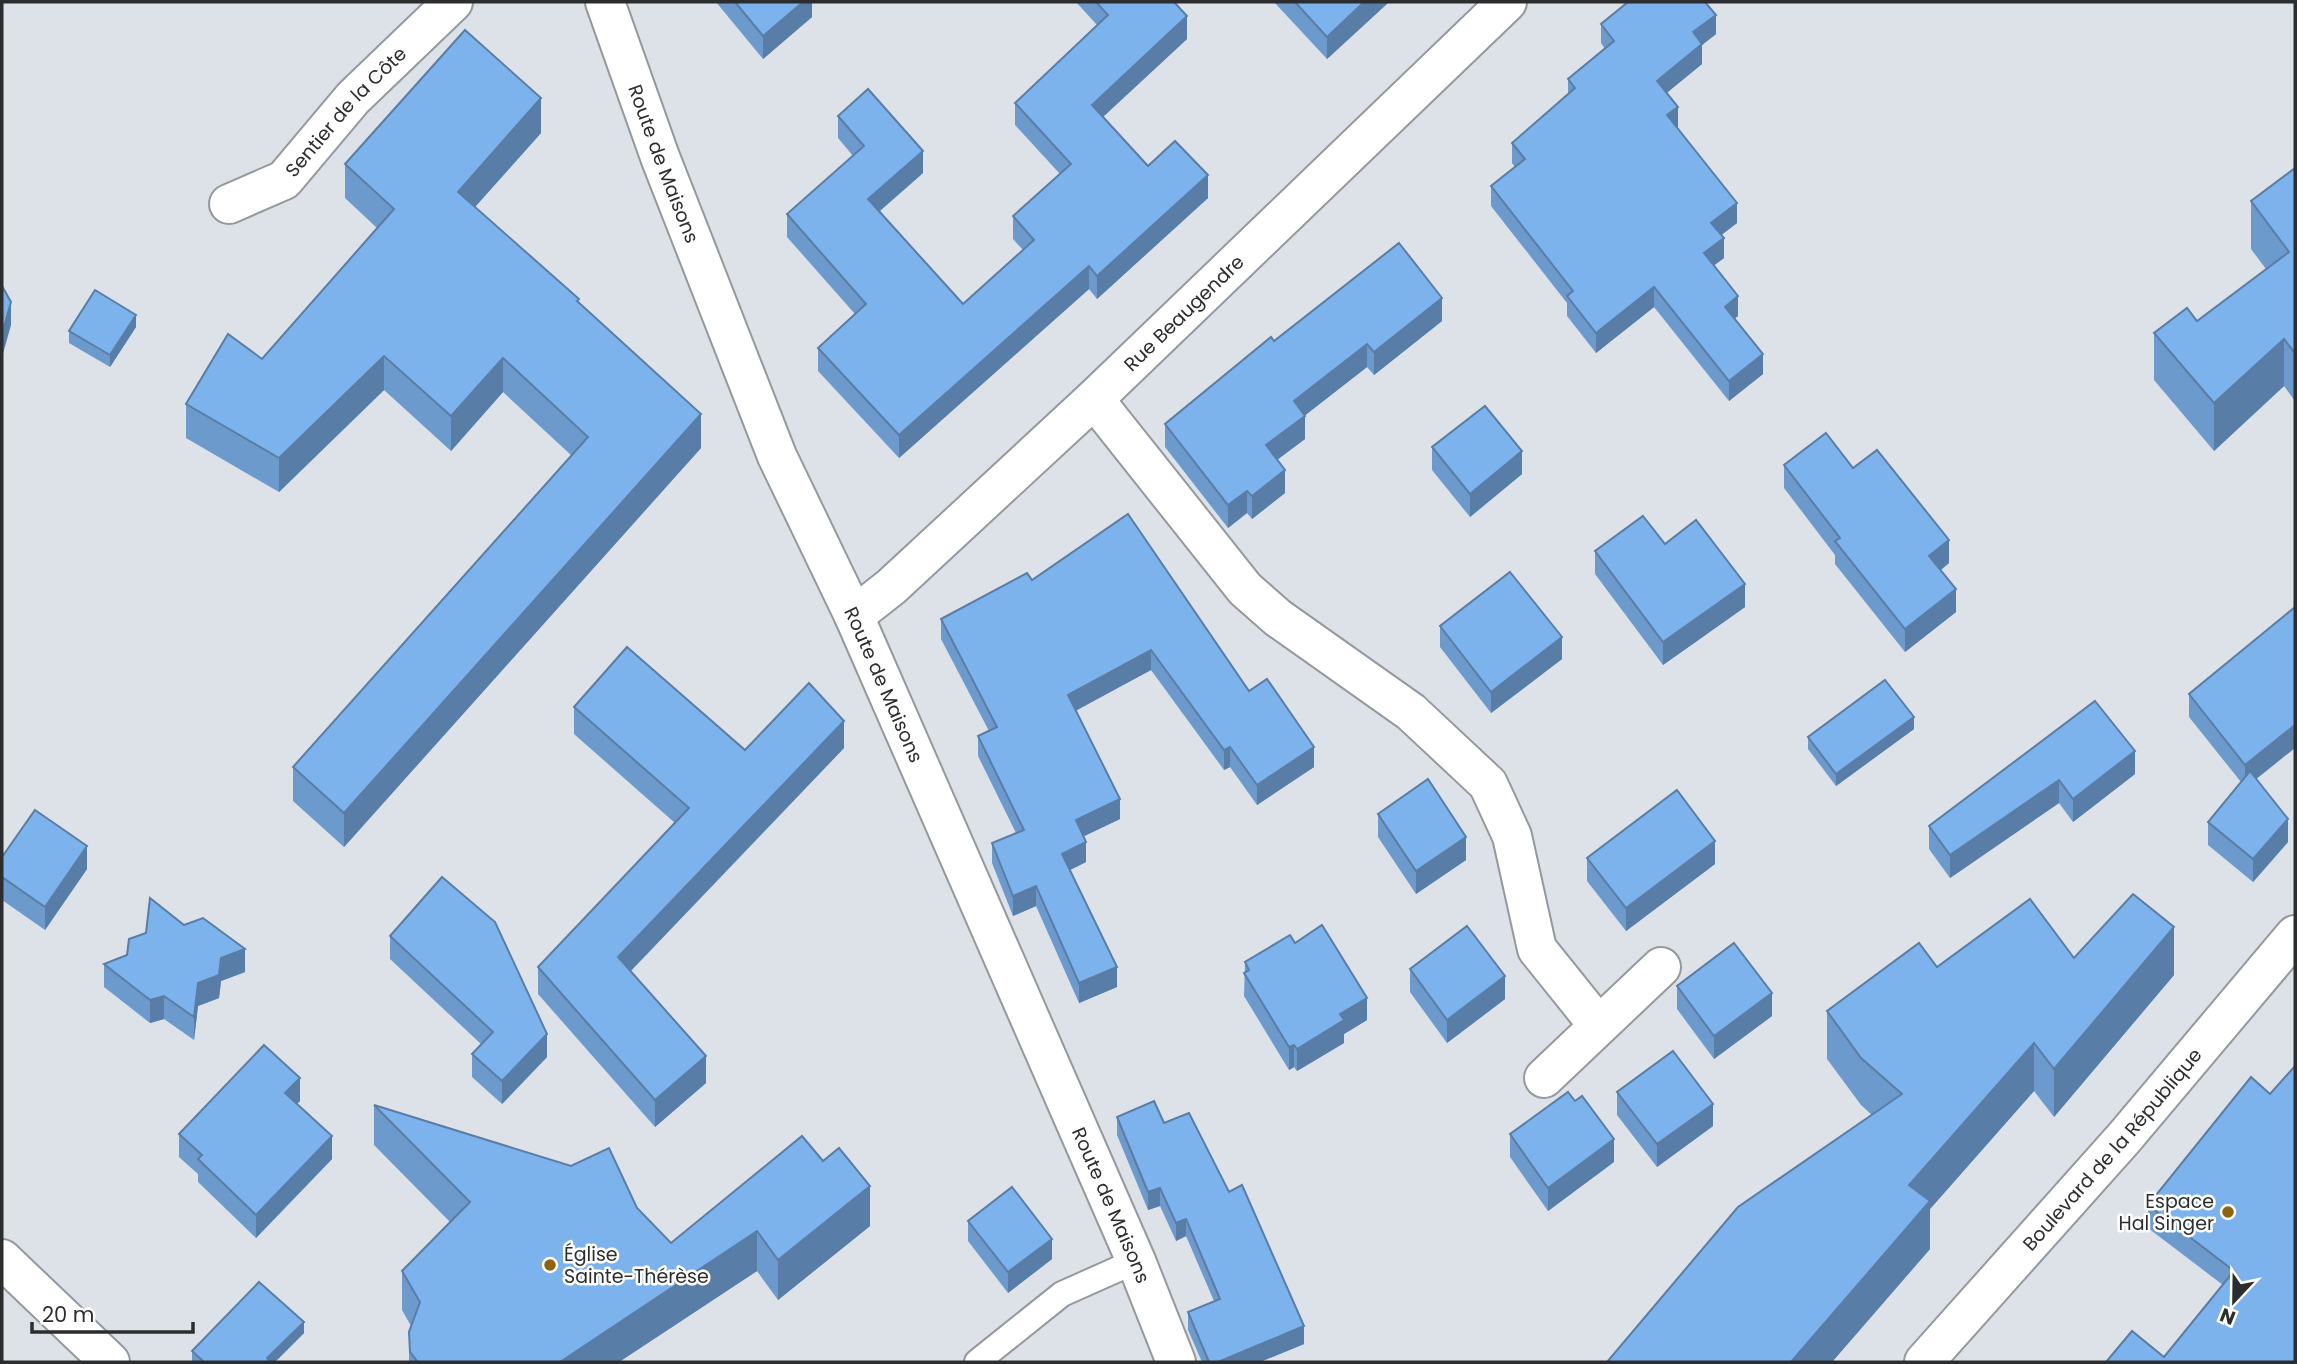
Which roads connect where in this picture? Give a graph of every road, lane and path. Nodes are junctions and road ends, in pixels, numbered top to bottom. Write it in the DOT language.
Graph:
graph roads {
  1 [pos="453,2"];
  2 [pos="605,2"];
  3 [pos="1507,2"];
  4 [pos="229,204"];
  5 [pos="1094,399"];
  6 [pos="854,617"];
  7 [pos="2295,935"];
  8 [pos="1661,967"];
  9 [pos="1598,1025"];
  10 [pos="1544,1078"];
  11 [pos="2,1259"];
  12 [pos="1136,1261"];
  13 [pos="110,1362"];
  14 [pos="976,1362"];
  15 [pos="1175,1362"];
  16 [pos="1924,1362"];
  1 -- 4 [label="street, Sentier de la Côte"];
  2 -- 6 [label="street, Route de Maisons"];
  3 -- 5 [label="street, Rue Beaugendre"];
  5 -- 6 [label="street, Rue Beaugendre"];
  5 -- 9 [label="street"];
  6 -- 12 [label="street, Route de Maisons"];
  7 -- 16 [label="street, Boulevard de la République"];
  8 -- 9 [label="street"];
  9 -- 10 [label="street"];
  11 -- 13 [label="street"];
  12 -- 14 [label="lane"];
  12 -- 15 [label="street, Route de Maisons"];
}
